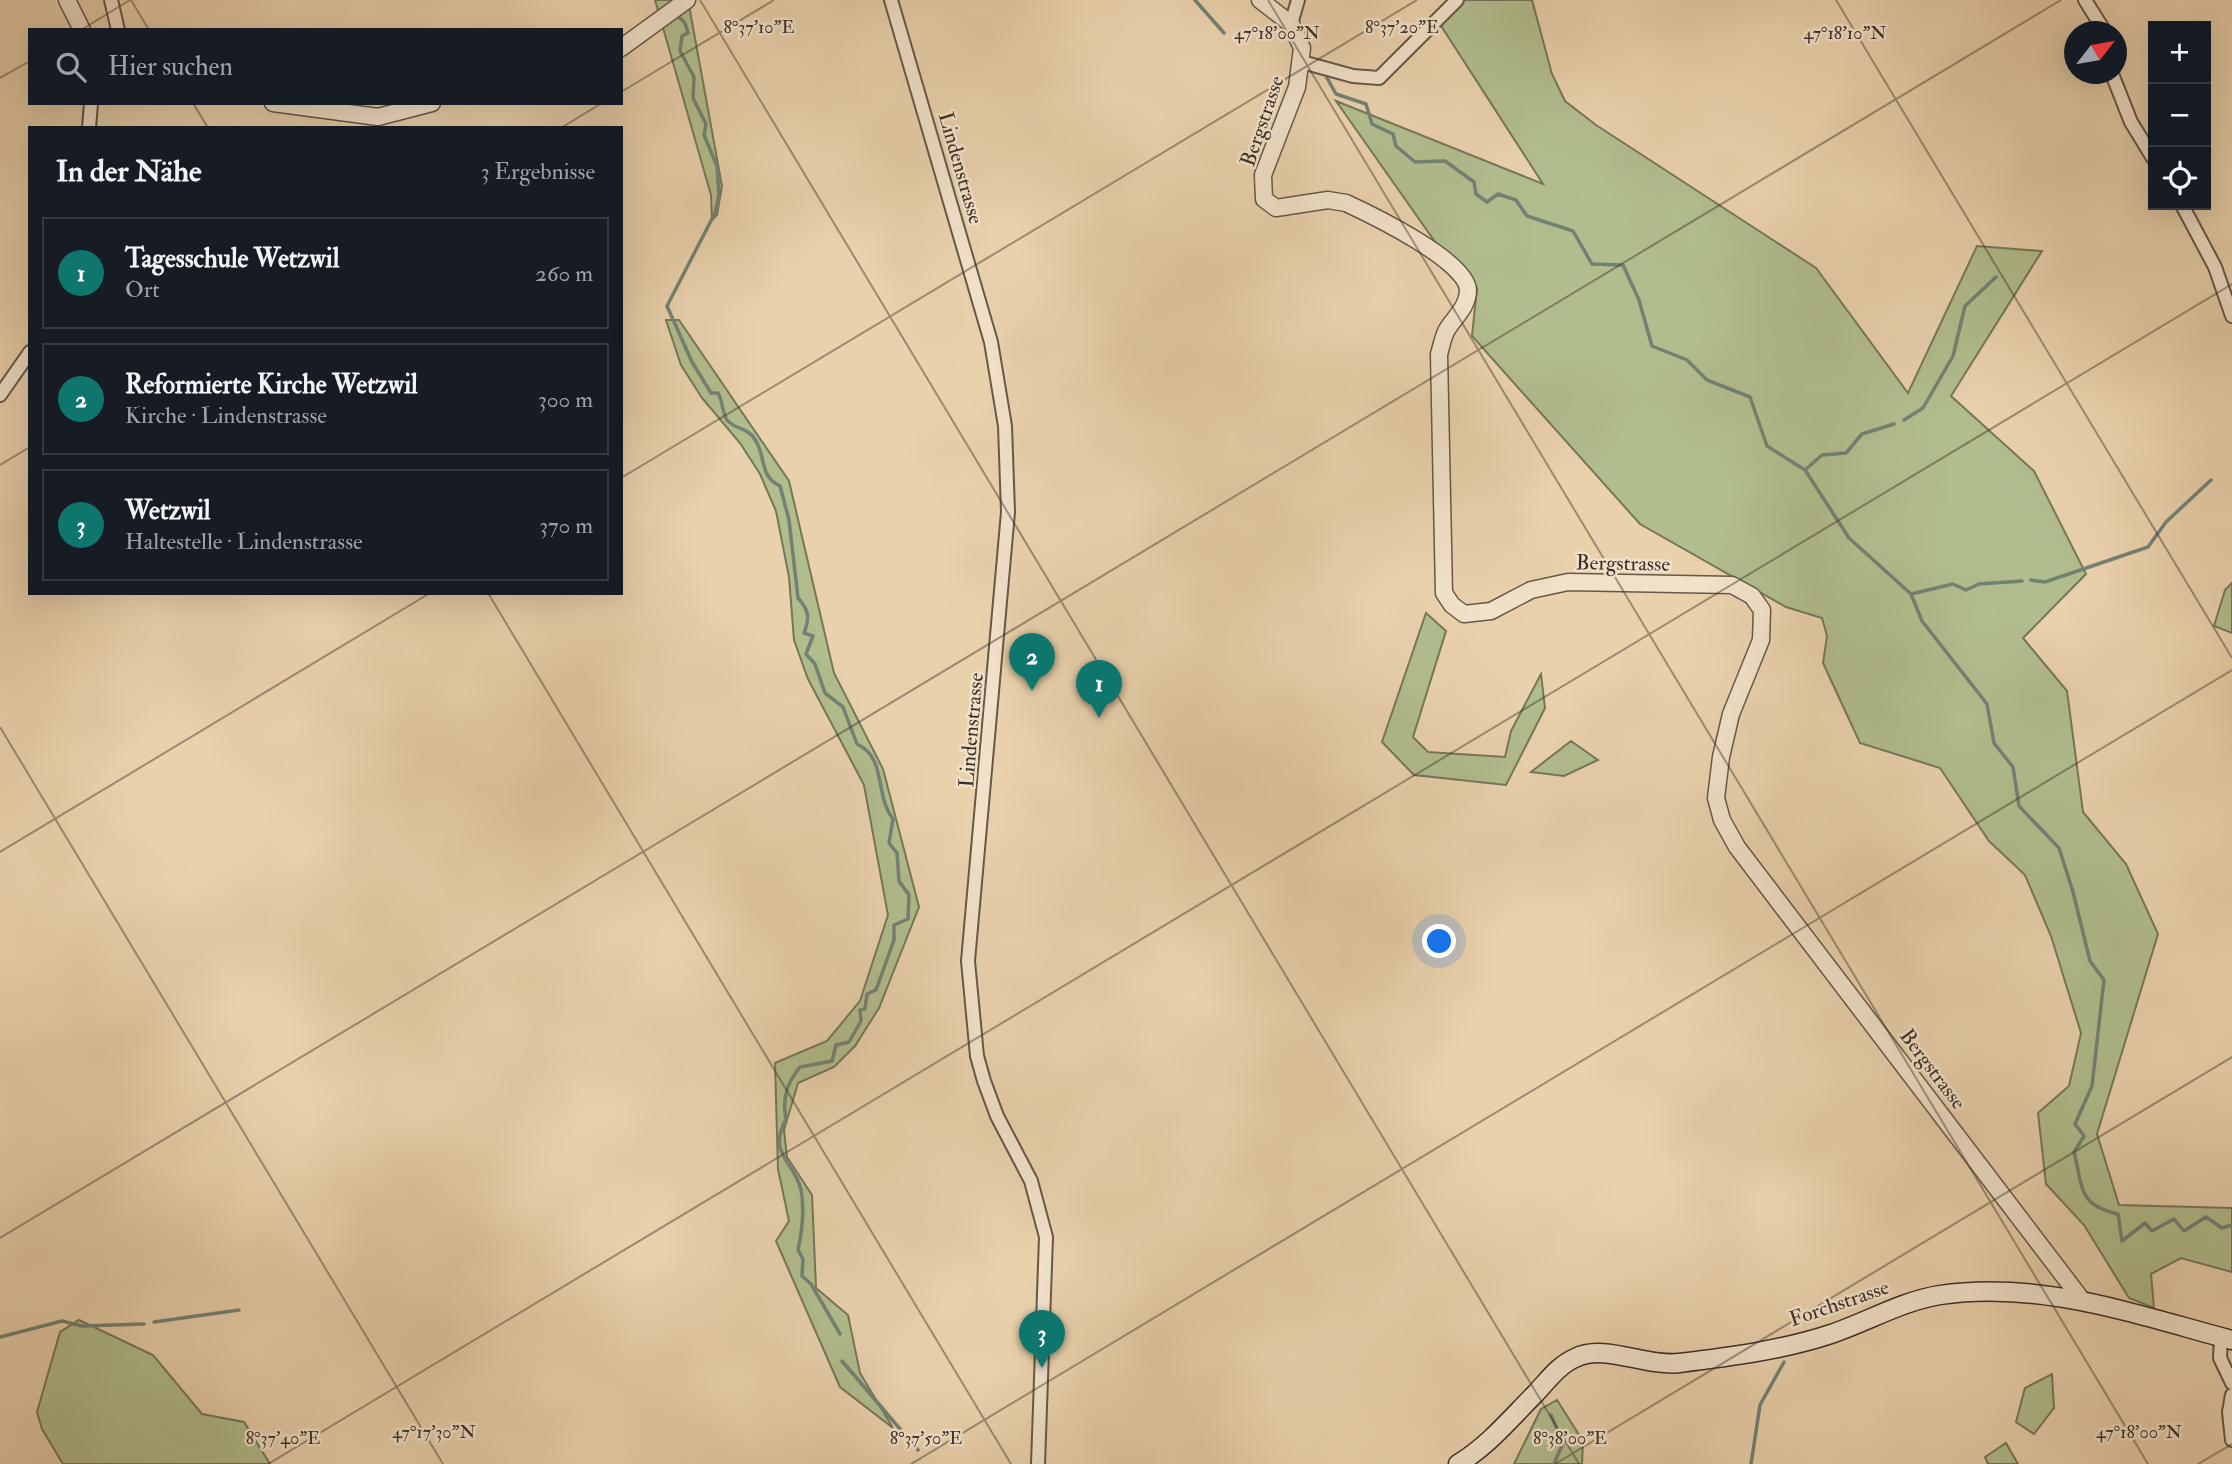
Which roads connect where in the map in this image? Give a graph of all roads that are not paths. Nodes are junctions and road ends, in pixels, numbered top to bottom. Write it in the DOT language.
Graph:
graph roads {
  1 [pos="67,0"];
  2 [pos="111,0"];
  3 [pos="891,0"];
  4 [pos="1260,0"];
  5 [pos="1298,0"];
  6 [pos="1457,0"];
  7 [pos="2085,0"];
  8 [pos="685,2"];
  9 [pos="2098,21"];
  10 [pos="1292,24"];
  11 [pos="81,28"];
  12 [pos="117,28"];
  13 [pos="623,47"];
  14 [pos="1302,62"];
  15 [pos="2116,84"];
  16 [pos="91,105"];
  17 [pos="288,105"];
  18 [pos="424,105"];
  19 [pos="89,126"];
  20 [pos="2148,150"];
  21 [pos="2185,210"];
  22 [pos="2232,316"];
  23 [pos="28,355"];
  24 [pos="0,395"];
  25 [pos="2082,1300"];
  26 [pos="2224,1341"];
  27 [pos="2232,1383"];
  28 [pos="2232,1395"];
  29 [pos="2232,1440"];
  30 [pos="1038,1464"];
  31 [pos="1458,1464"];
  1 -- 11 [label="street"];
  2 -- 12 [label="street"];
  3 -- 30 [label="street, Lindenstrasse"];
  4 -- 10 [label="street"];
  5 -- 10 [label="street"];
  6 -- 14 [label="street"];
  7 -- 9 [label="street"];
  8 -- 13 [label="street"];
  10 -- 14 [label="street, Bergstrasse"];
  14 -- 25 [label="street, Bergstrasse"];
  15 -- 20 [label="street"];
  16 -- 19 [label="street"];
  17 -- 18 [label="street"];
  21 -- 22 [label="street"];
  23 -- 24 [label="street"];
  25 -- 26 [label="main road, Forchstrasse"];
  25 -- 31 [label="main road, Forchstrasse"];
  26 -- 27 [label="street"];
  28 -- 29 [label="street"];
}
